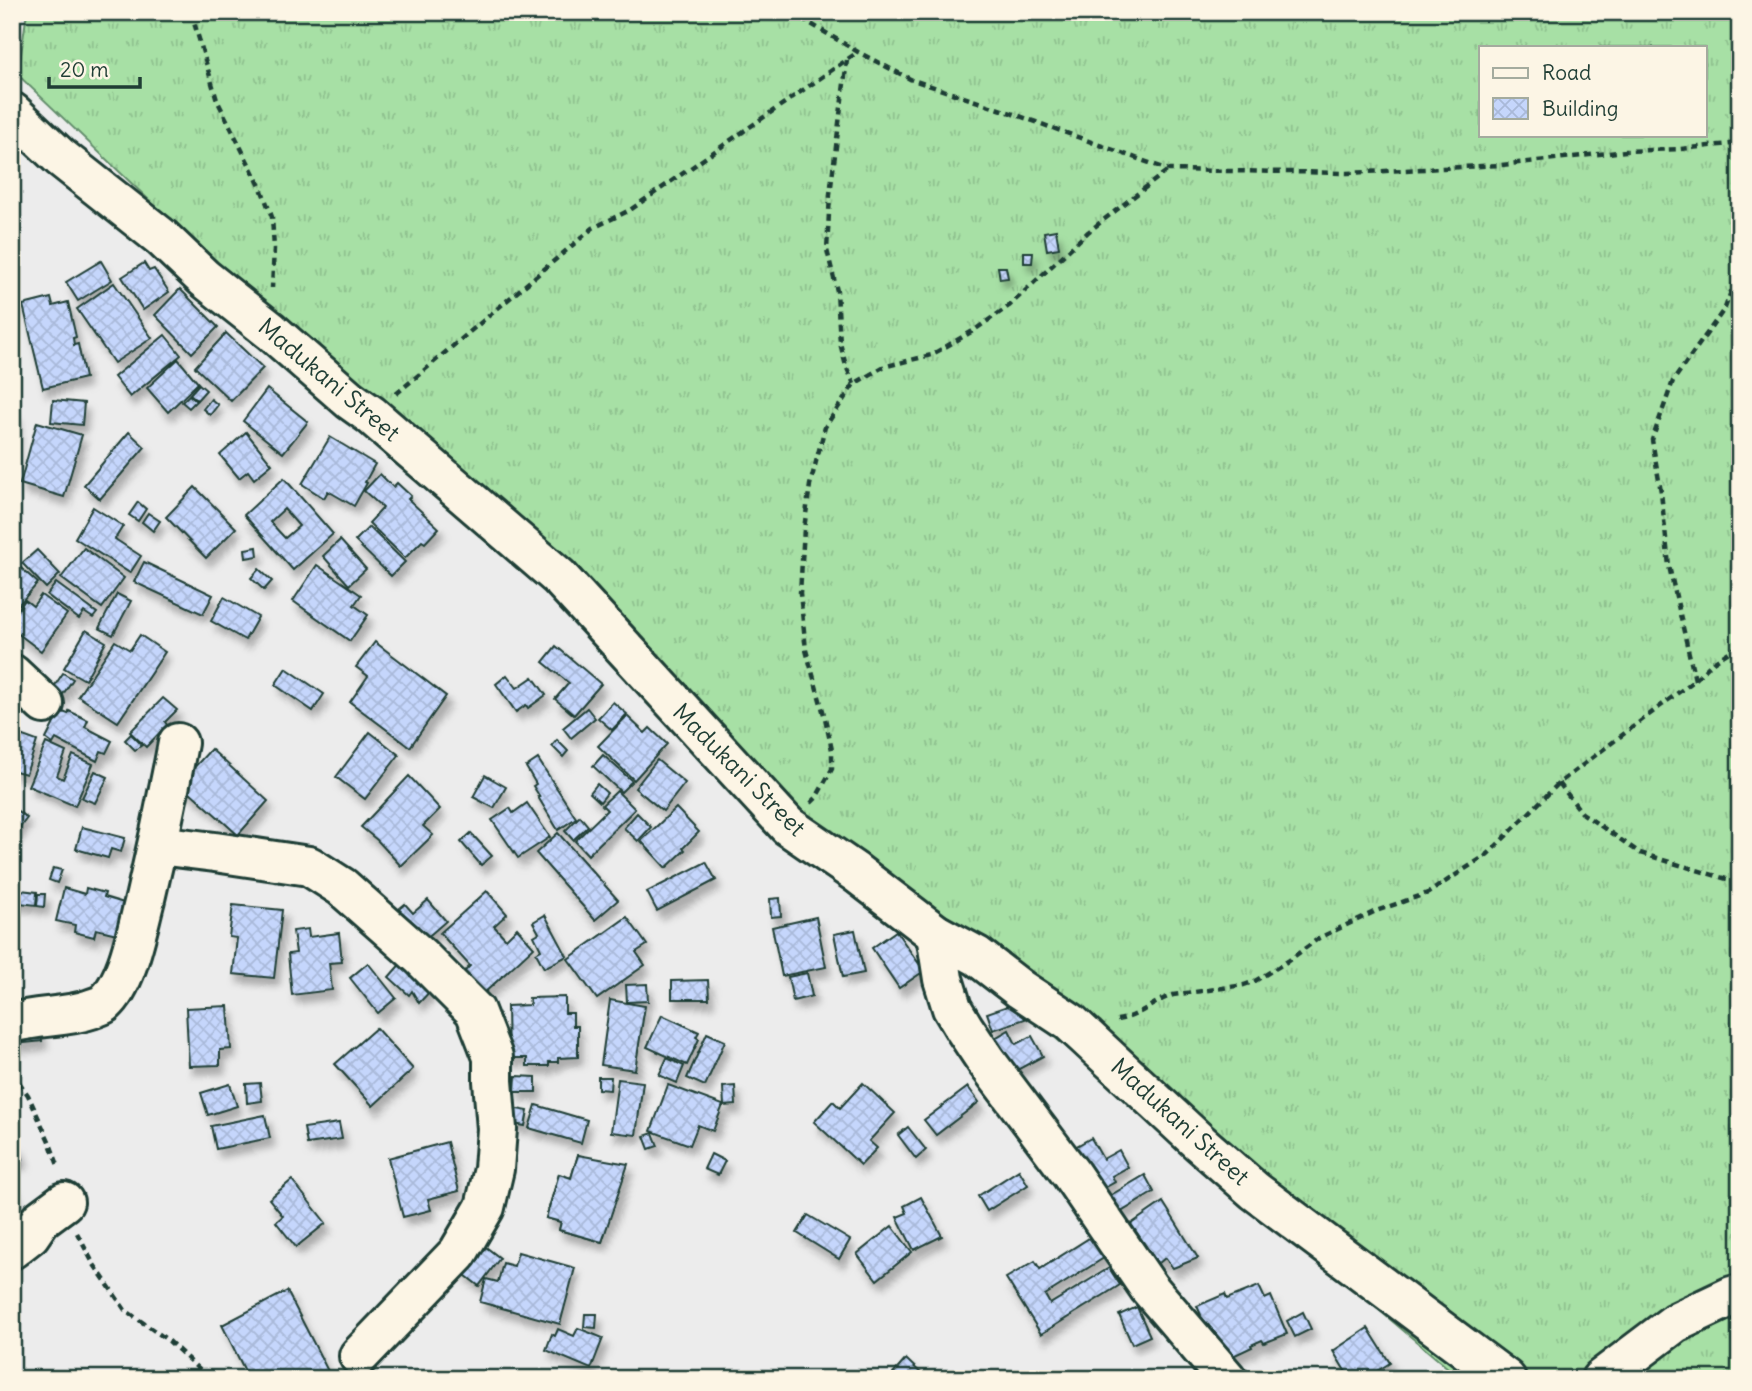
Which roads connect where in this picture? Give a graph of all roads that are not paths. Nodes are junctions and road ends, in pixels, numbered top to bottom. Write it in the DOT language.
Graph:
graph roads {
  1 [pos="12,111"];
  2 [pos="12,674"];
  3 [pos="44,704"];
  4 [pos="178,743"];
  5 [pos="158,845"];
  6 [pos="936,934"];
  7 [pos="12,1023"];
  8 [pos="64,1202"];
  9 [pos="12,1249"];
  10 [pos="1740,1294"];
  11 [pos="359,1356"];
  12 [pos="1227,1379"];
  13 [pos="1506,1379"];
  14 [pos="1601,1379"];
  1 -- 6 [label="street, Madukani Street"];
  2 -- 3 [label="street"];
  4 -- 5 [label="street"];
  5 -- 7 [label="street"];
  5 -- 11 [label="street"];
  6 -- 12 [label="street"];
  6 -- 13 [label="street, Madukani Street"];
  8 -- 9 [label="street"];
  10 -- 14 [label="street"];
}
